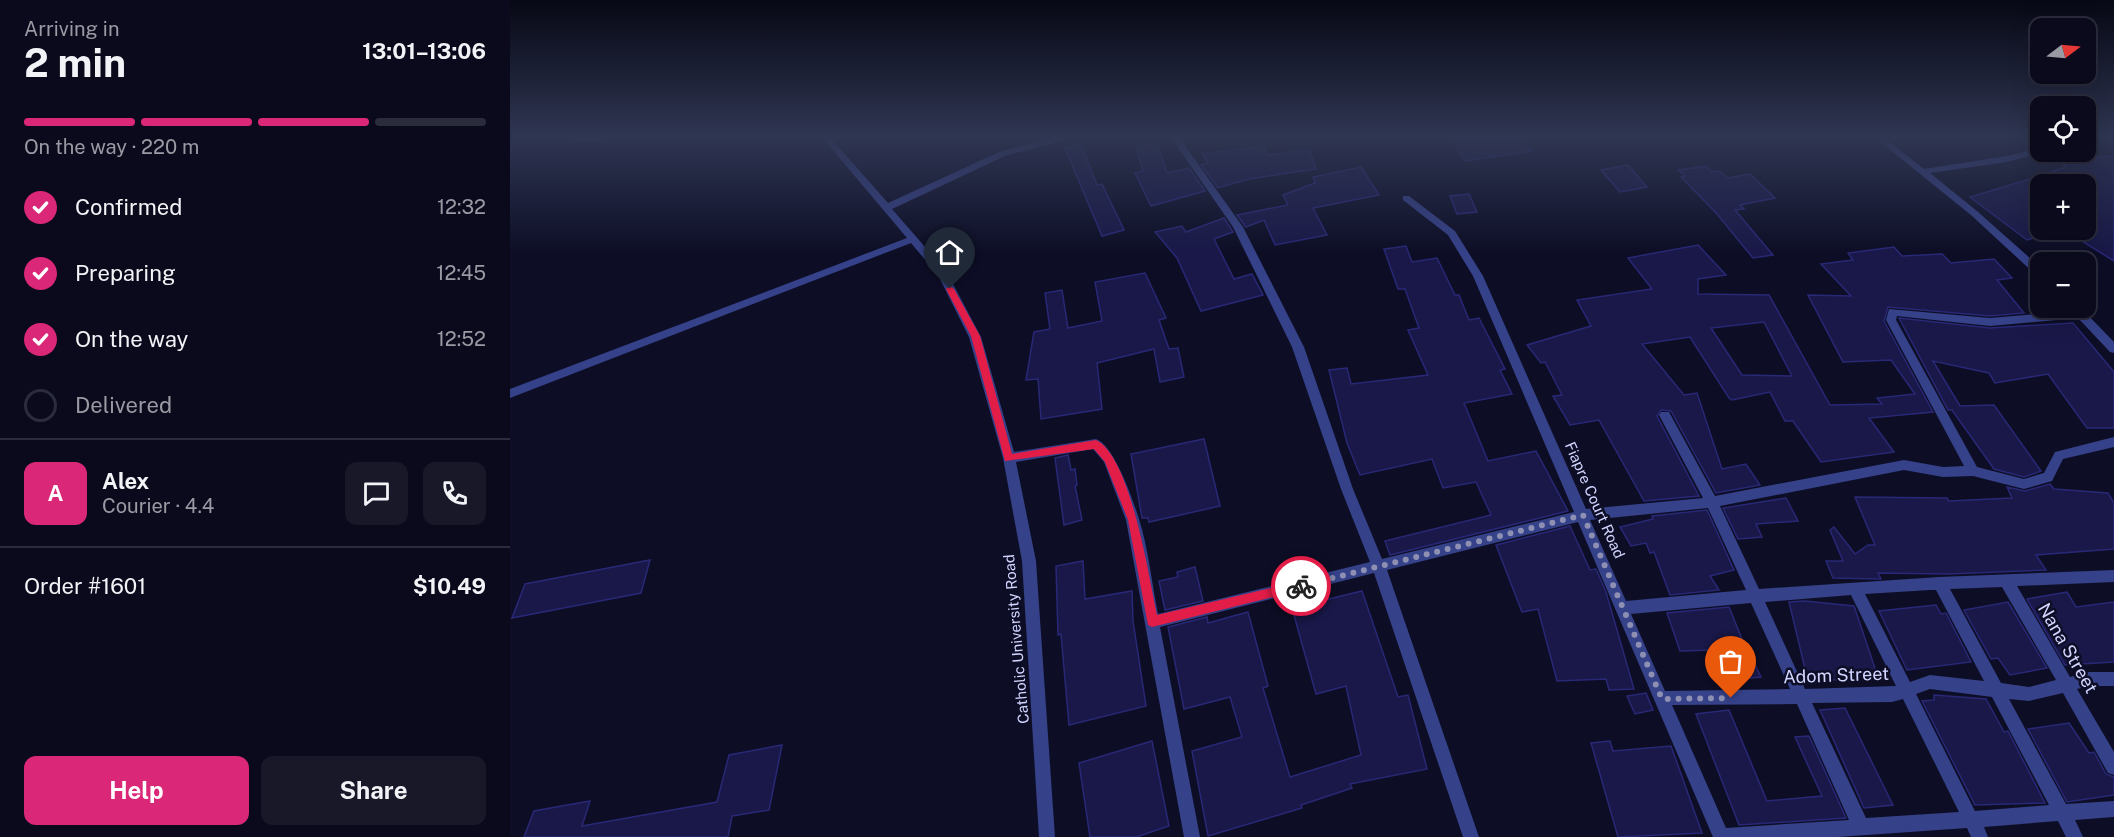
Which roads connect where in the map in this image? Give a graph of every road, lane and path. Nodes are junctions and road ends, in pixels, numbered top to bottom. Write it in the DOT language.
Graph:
graph roads {
  1 [pos="858,175"];
  2 [pos="957,175"];
  3 [pos="1201,175"];
  4 [pos="1926,175"];
  5 [pos="1406,198"];
  6 [pos="886,208"];
  7 [pos="913,239"];
  8 [pos="2030,264"];
  9 [pos="2030,317"];
  10 [pos="2085,318"];
  11 [pos="2114,349"];
  12 [pos="510,394"];
  13 [pos="1665,415"];
  14 [pos="2114,442"];
  15 [pos="1009,458"];
  16 [pos="1973,471"];
  17 [pos="1712,502"];
  18 [pos="1583,515"];
  19 [pos="1379,567"];
  20 [pos="2114,576"];
  21 [pos="2006,580"];
  22 [pos="1939,583"];
  23 [pos="1855,588"];
  24 [pos="1754,595"];
  25 [pos="1624,608"];
  26 [pos="1152,622"];
  27 [pos="2114,679"];
  28 [pos="2066,685"];
  29 [pos="1907,690"];
  30 [pos="1997,691"];
  31 [pos="1800,697"];
  32 [pos="1662,699"];
  33 [pos="2114,767"];
  34 [pos="2114,809"];
  35 [pos="2062,812"];
  36 [pos="1973,819"];
  37 [pos="1861,827"];
  38 [pos="1047,837"];
  39 [pos="1192,837"];
  40 [pos="1471,837"];
  41 [pos="1721,837"];
  42 [pos="1980,837"];
  43 [pos="2076,837"];
  1 -- 6 [label="street, Catholic University Road"];
  2 -- 6 [label="street"];
  3 -- 19 [label="street"];
  4 -- 8 [label="street"];
  5 -- 18 [label="street, Fiapre Court Road"];
  6 -- 7 [label="street, Catholic University Road"];
  7 -- 12 [label="street"];
  7 -- 15 [label="street, Catholic University Road"];
  9 -- 16 [label="street"];
  10 -- 11 [label="street"];
  13 -- 17 [label="street"];
  14 -- 16 [label="street"];
  15 -- 26 [label="street"];
  15 -- 38 [label="street, Catholic University Road"];
  16 -- 17 [label="street"];
  17 -- 18 [label="street"];
  17 -- 24 [label="street"];
  18 -- 19 [label="street"];
  18 -- 25 [label="street, Fiapre Court Road"];
  19 -- 26 [label="street"];
  19 -- 40 [label="street"];
  20 -- 21 [label="street"];
  21 -- 22 [label="street"];
  21 -- 28 [label="street, Nana Street"];
  22 -- 23 [label="street"];
  22 -- 30 [label="street"];
  23 -- 24 [label="street"];
  23 -- 29 [label="street"];
  24 -- 25 [label="street"];
  24 -- 31 [label="street"];
  25 -- 32 [label="street, Fiapre Court Road"];
  26 -- 39 [label="street"];
  27 -- 28 [label="street, Adom Street"];
  28 -- 30 [label="street, Adom Street"];
  28 -- 33 [label="street, Nana Street"];
  29 -- 30 [label="street, Adom Street"];
  29 -- 31 [label="street, Adom Street"];
  29 -- 36 [label="street"];
  30 -- 35 [label="street"];
  31 -- 32 [label="street, Adom Street"];
  31 -- 37 [label="street"];
  32 -- 41 [label="street, Fiapre Court Road"];
  34 -- 35 [label="street"];
  35 -- 36 [label="street"];
  35 -- 43 [label="street"];
  36 -- 37 [label="street"];
  36 -- 42 [label="street"];
  37 -- 41 [label="street"];
}
